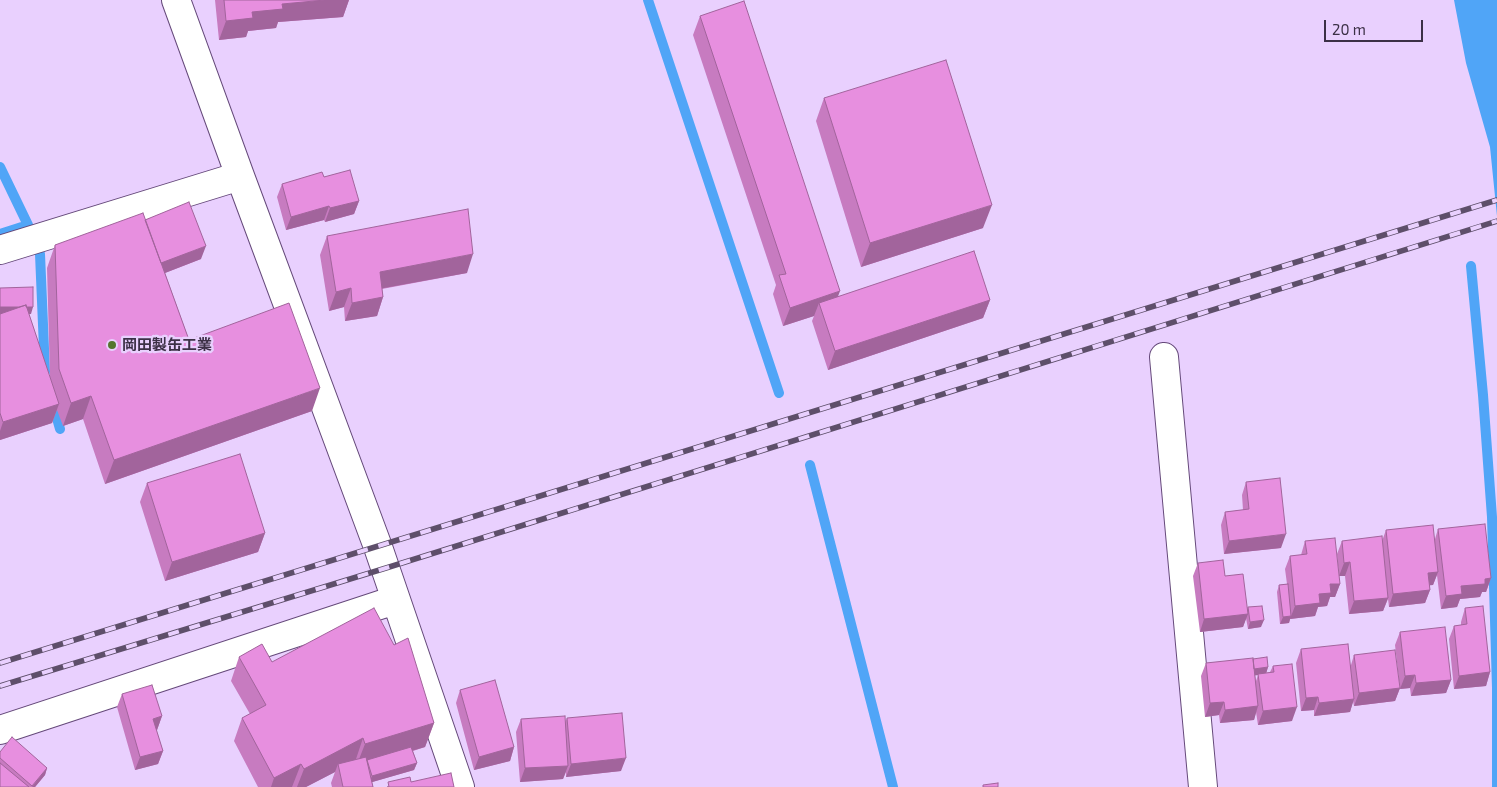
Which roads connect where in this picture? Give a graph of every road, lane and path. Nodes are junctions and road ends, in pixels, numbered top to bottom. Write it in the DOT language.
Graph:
graph roads {
  1 [pos="176,0"];
  2 [pos="240,176"];
  3 [pos="0,250"];
  4 [pos="1164,357"];
  5 [pos="396,600"];
  6 [pos="0,730"];
  7 [pos="460,787"];
  8 [pos="1203,787"];
  1 -- 2 [label="street"];
  2 -- 3 [label="street"];
  2 -- 5 [label="street"];
  4 -- 8 [label="street"];
  5 -- 6 [label="street"];
  5 -- 7 [label="street"];
}
